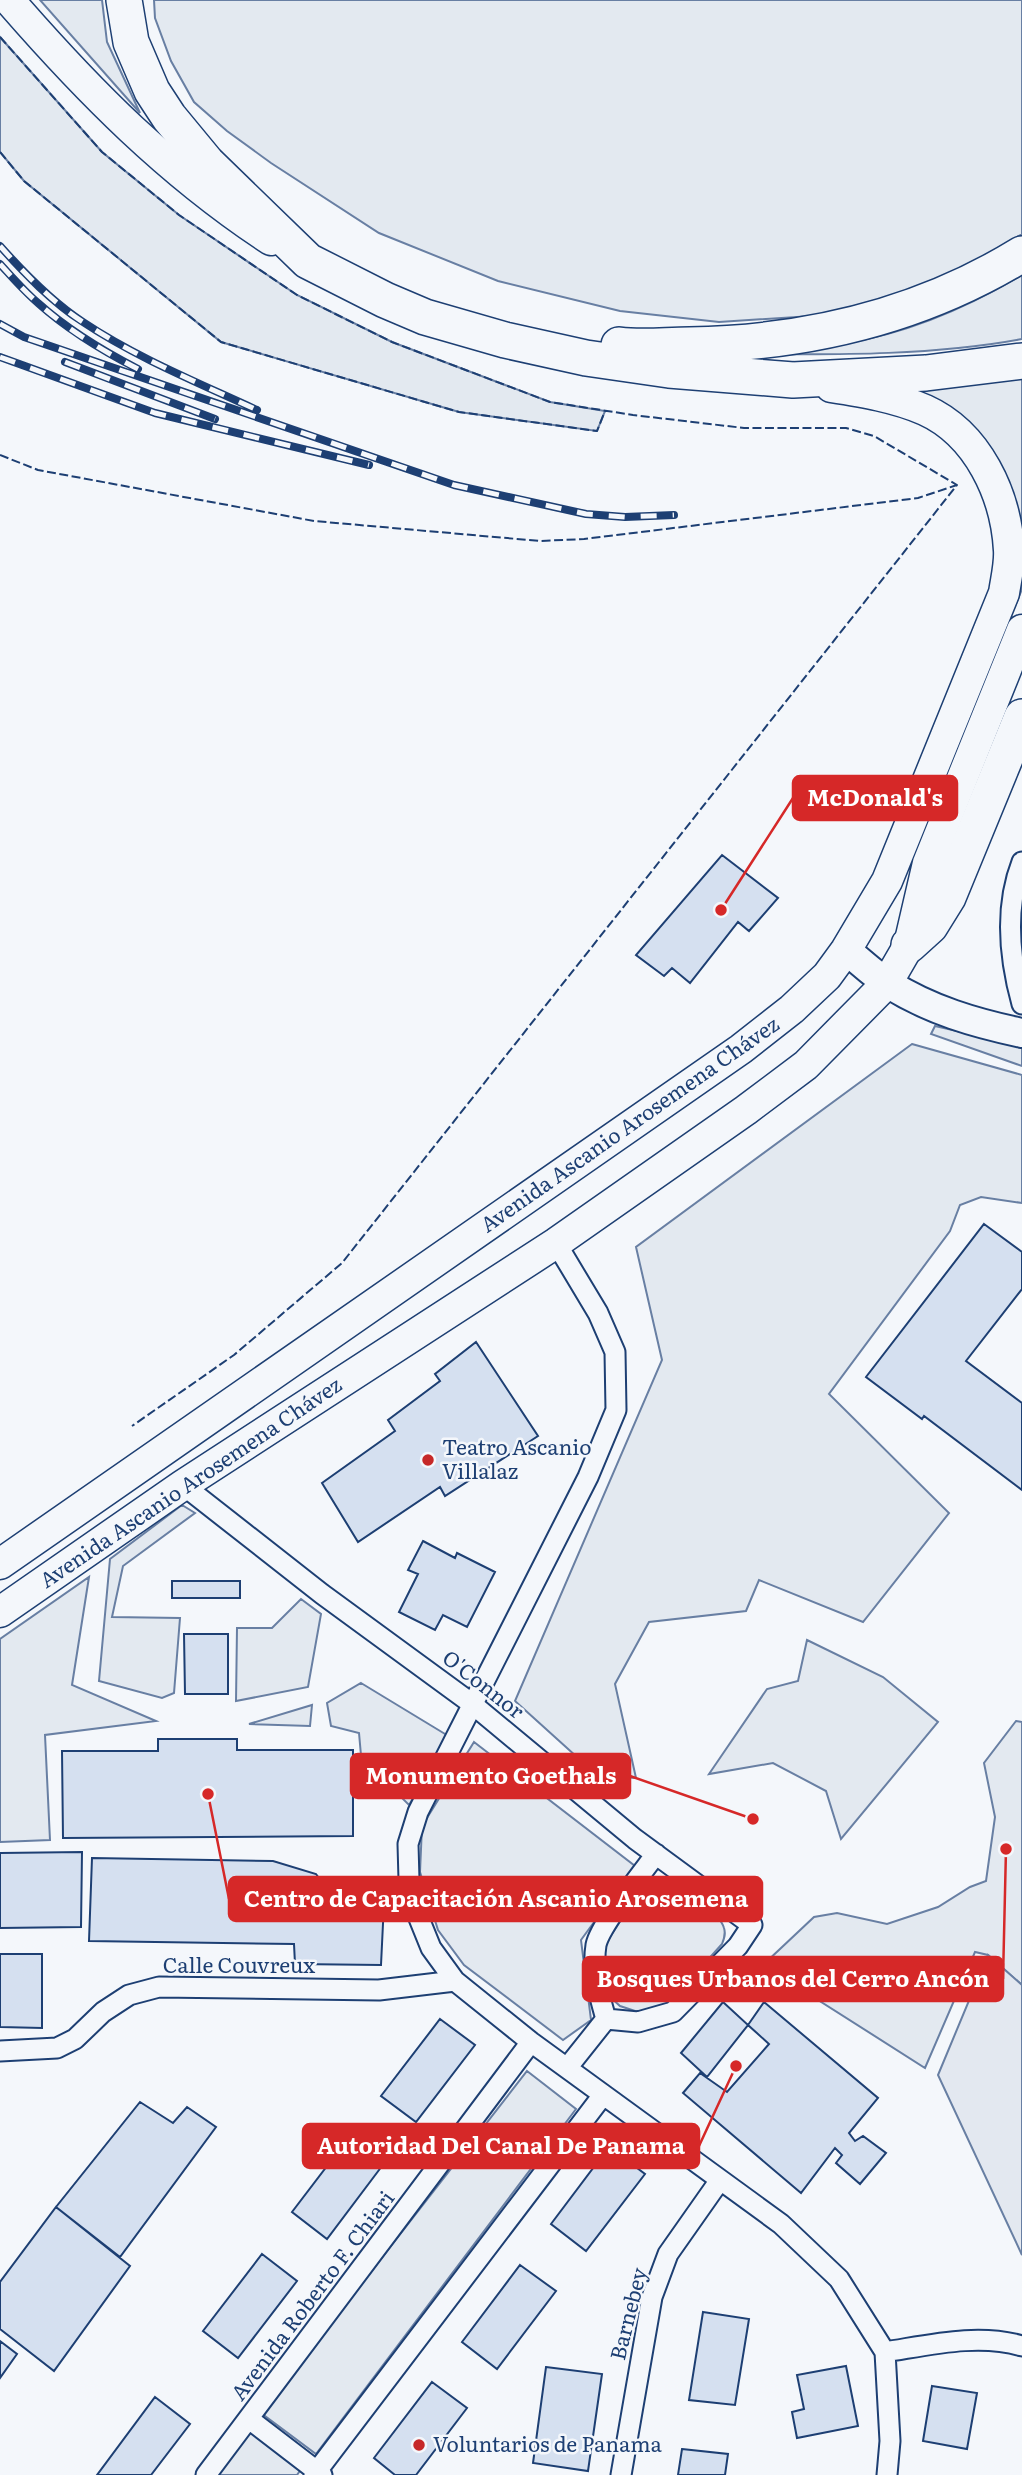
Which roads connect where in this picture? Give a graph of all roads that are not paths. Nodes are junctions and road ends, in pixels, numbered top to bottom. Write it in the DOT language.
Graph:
graph roads {
  1 [pos="9,0"];
  2 [pos="124,0"];
  3 [pos="1022,254"];
  4 [pos="308,261"];
  5 [pos="425,317"];
  6 [pos="1022,361"];
  7 [pos="793,380"];
  8 [pos="1022,630"];
  9 [pos="1022,717"];
  10 [pos="1022,862"];
  11 [pos="909,945"];
  12 [pos="846,950"];
  13 [pos="887,983"];
  14 [pos="1022,1004"];
  15 [pos="1022,1033"];
  16 [pos="555,1243"];
  17 [pos="183,1485"];
  18 [pos="0,1564"];
  19 [pos="0,1612"];
  20 [pos="471,1703"];
  21 [pos="656,1854"];
  22 [pos="455,1981"];
  23 [pos="606,2020"];
  24 [pos="531,2042"];
  25 [pos="0,2051"];
  26 [pos="568,2068"];
  27 [pos="603,2095"];
  28 [pos="720,2179"];
  29 [pos="1022,2346"];
  30 [pos="885,2352"];
  31 [pos="249,2419"];
  32 [pos="318,2474"];
  33 [pos="206,2475"];
  34 [pos="621,2475"];
  35 [pos="887,2475"];
  1 -- 4 [label="main road"];
  2 -- 4 [label="highway"];
  3 -- 5 [label="highway"];
  4 -- 5 [label="highway"];
  5 -- 7 [label="highway"];
  6 -- 7 [label="highway"];
  7 -- 12 [label="main road, Avenida Ascanio Arosemena Chávez"];
  8 -- 11 [label="main road, Avenida Ascanio Arosemena Chávez"];
  9 -- 11 [label="highway"];
  10 -- 14 [label="street"];
  11 -- 13 [label="main road, Avenida Ascanio Arosemena Chávez"];
  12 -- 13 [label="street"];
  12 -- 18 [label="main road, Avenida Ascanio Arosemena Chávez"];
  13 -- 15 [label="street"];
  13 -- 16 [label="main road, Avenida Ascanio Arosemena Chávez"];
  16 -- 17 [label="main road, Avenida Ascanio Arosemena Chávez"];
  16 -- 20 [label="street"];
  17 -- 19 [label="main road, Avenida Ascanio Arosemena Chávez"];
  17 -- 20 [label="street, O'Connor"];
  20 -- 21 [label="street, O'Connor"];
  20 -- 22 [label="street"];
  21 -- 23 [label="street"];
  21 -- 23 [label="street, O'Connor"];
  22 -- 24 [label="street"];
  22 -- 25 [label="street, Calle Couvreux"];
  23 -- 26 [label="street"];
  24 -- 26 [label="street"];
  24 -- 31 [label="street, Avenida Roberto F. Chiari"];
  26 -- 27 [label="street"];
  27 -- 28 [label="street"];
  27 -- 32 [label="street"];
  28 -- 30 [label="street"];
  28 -- 34 [label="street, Barnebey"];
  29 -- 30 [label="street"];
  30 -- 35 [label="street"];
  31 -- 32 [label="street"];
  31 -- 33 [label="street, Avenida Roberto F. Chiari"];
}
